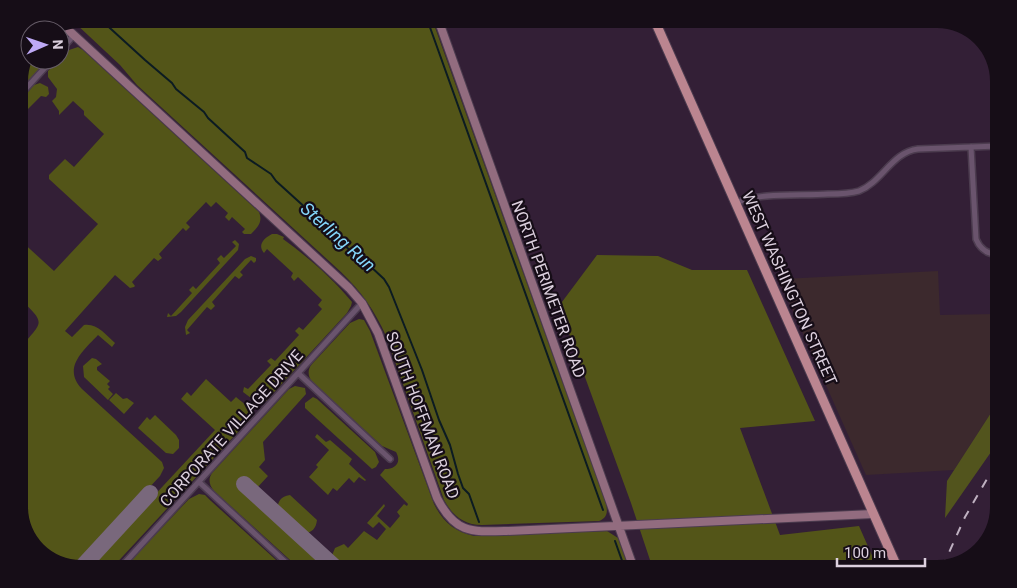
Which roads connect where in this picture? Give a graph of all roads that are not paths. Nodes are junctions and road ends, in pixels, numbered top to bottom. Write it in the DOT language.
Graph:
graph roads {
  1 [pos="441,28"];
  2 [pos="658,28"];
  3 [pos="70,31"];
  4 [pos="74,35"];
  5 [pos="70,40"];
  6 [pos="43,70"];
  7 [pos="28,86"];
  8 [pos="989,146"];
  9 [pos="971,147"];
  10 [pos="736,203"];
  11 [pos="989,253"];
  12 [pos="362,303"];
  13 [pos="298,373"];
  14 [pos="390,459"];
  15 [pos="199,482"];
  16 [pos="873,514"];
  17 [pos="619,526"];
  18 [pos="127,560"];
  19 [pos="283,560"];
  20 [pos="631,560"];
  21 [pos="894,560"];
  1 -- 17 [label="street, NORTH PERIMETER ROAD"];
  2 -- 10 [label="main road, WEST WASHINGTON STREET"];
  3 -- 4 [label="street, SOUTH HOFFMAN ROAD"];
  4 -- 5 [label="street"];
  4 -- 12 [label="street, SOUTH HOFFMAN ROAD"];
  6 -- 7 [label="street"];
  8 -- 9 [label="street"];
  9 -- 10 [label="street"];
  9 -- 11 [label="street"];
  10 -- 16 [label="main road, WEST WASHINGTON STREET"];
  12 -- 13 [label="street, CORPORATE VILLAGE DRIVE"];
  12 -- 17 [label="street, SOUTH HOFFMAN ROAD"];
  13 -- 14 [label="street"];
  13 -- 15 [label="street, CORPORATE VILLAGE DRIVE"];
  15 -- 18 [label="street, CORPORATE VILLAGE DRIVE"];
  15 -- 19 [label="street"];
  16 -- 17 [label="street, SOUTH HOFFMAN ROAD"];
  16 -- 21 [label="main road, WEST WASHINGTON STREET"];
  17 -- 20 [label="street, NORTH PERIMETER ROAD"];
}
